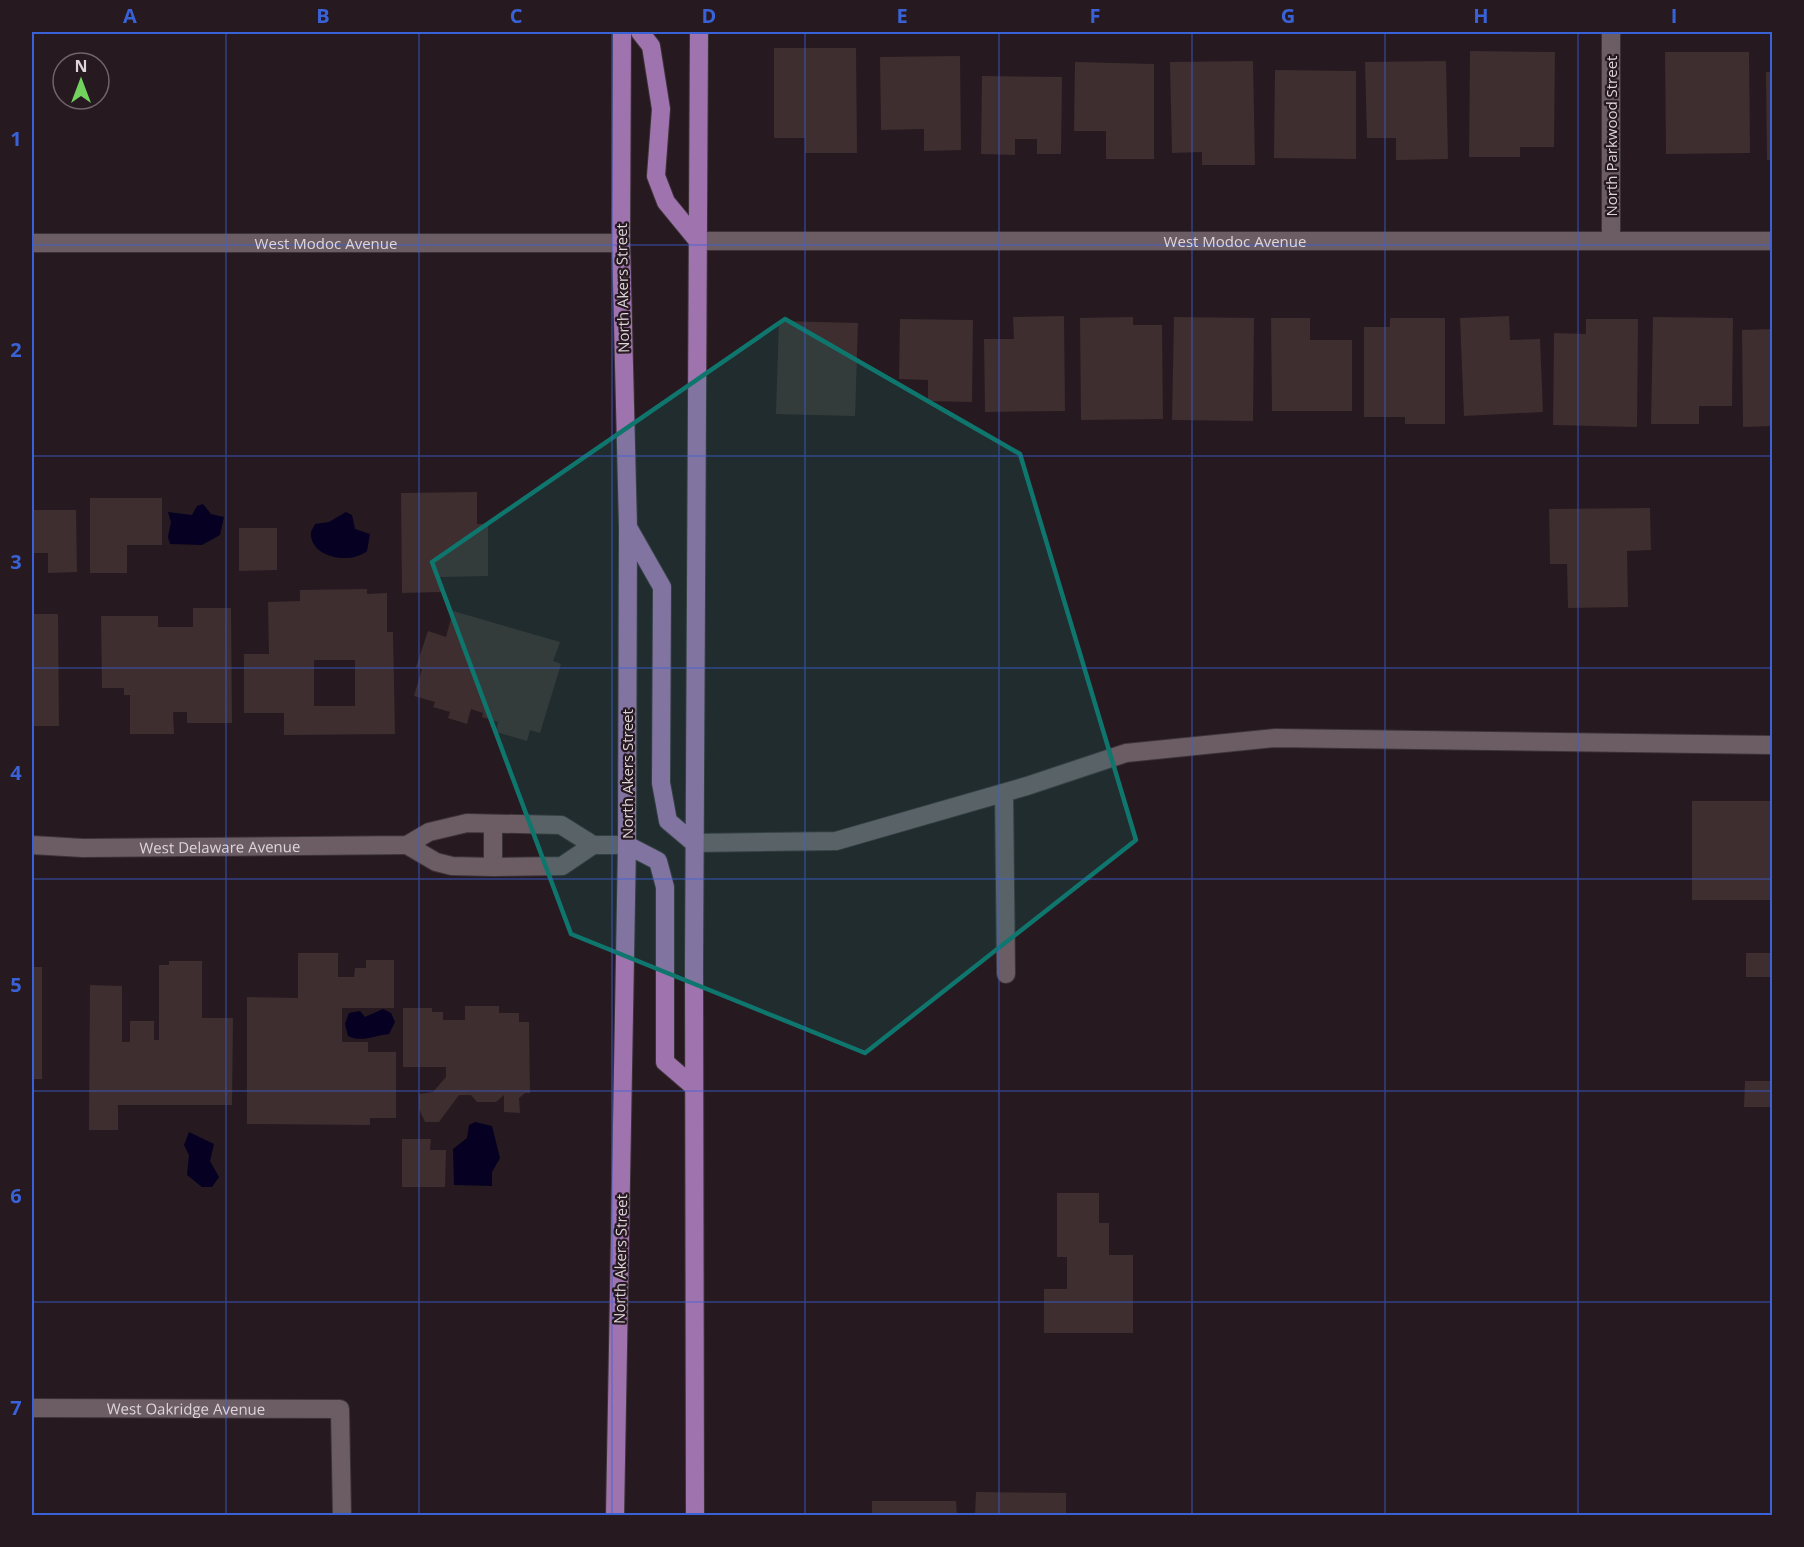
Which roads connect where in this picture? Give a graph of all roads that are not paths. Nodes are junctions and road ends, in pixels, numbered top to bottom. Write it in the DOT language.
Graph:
graph roads {
  1 [pos="622,32"];
  2 [pos="640,32"];
  3 [pos="1611,32"];
  4 [pos="698,36"];
  5 [pos="1773,241"];
  6 [pos="698,242"];
  7 [pos="1611,242"];
  8 [pos="32,243"];
  9 [pos="621,243"];
  10 [pos="628,527"];
  11 [pos="1773,745"];
  12 [pos="1004,793"];
  13 [pos="493,824"];
  14 [pos="694,843"];
  15 [pos="32,845"];
  16 [pos="407,845"];
  17 [pos="593,845"];
  18 [pos="627,845"];
  19 [pos="493,867"];
  20 [pos="1006,974"];
  21 [pos="694,1087"];
  22 [pos="32,1408"];
  23 [pos="342,1515"];
  24 [pos="615,1515"];
  25 [pos="695,1515"];
  1 -- 9 [label="main road, North Akers Street"];
  2 -- 6 [label="main road"];
  3 -- 7 [label="street, North Parkwood Street"];
  4 -- 6 [label="main road"];
  5 -- 7 [label="street, West Modoc Avenue"];
  6 -- 7 [label="street, West Modoc Avenue"];
  6 -- 14 [label="main road"];
  8 -- 9 [label="street, West Modoc Avenue"];
  9 -- 10 [label="main road, North Akers Street"];
  10 -- 14 [label="main road"];
  10 -- 18 [label="main road, North Akers Street"];
  11 -- 12 [label="street"];
  12 -- 14 [label="street"];
  12 -- 20 [label="street"];
  13 -- 16 [label="street, West Delaware Avenue"];
  13 -- 17 [label="street, West Delaware Avenue"];
  13 -- 19 [label="street"];
  14 -- 21 [label="main road"];
  15 -- 16 [label="street, West Delaware Avenue"];
  16 -- 19 [label="street"];
  17 -- 18 [label="street"];
  17 -- 19 [label="street"];
  18 -- 21 [label="main road"];
  18 -- 24 [label="main road, North Akers Street"];
  21 -- 25 [label="main road"];
  22 -- 23 [label="street, West Oakridge Avenue"];
}
